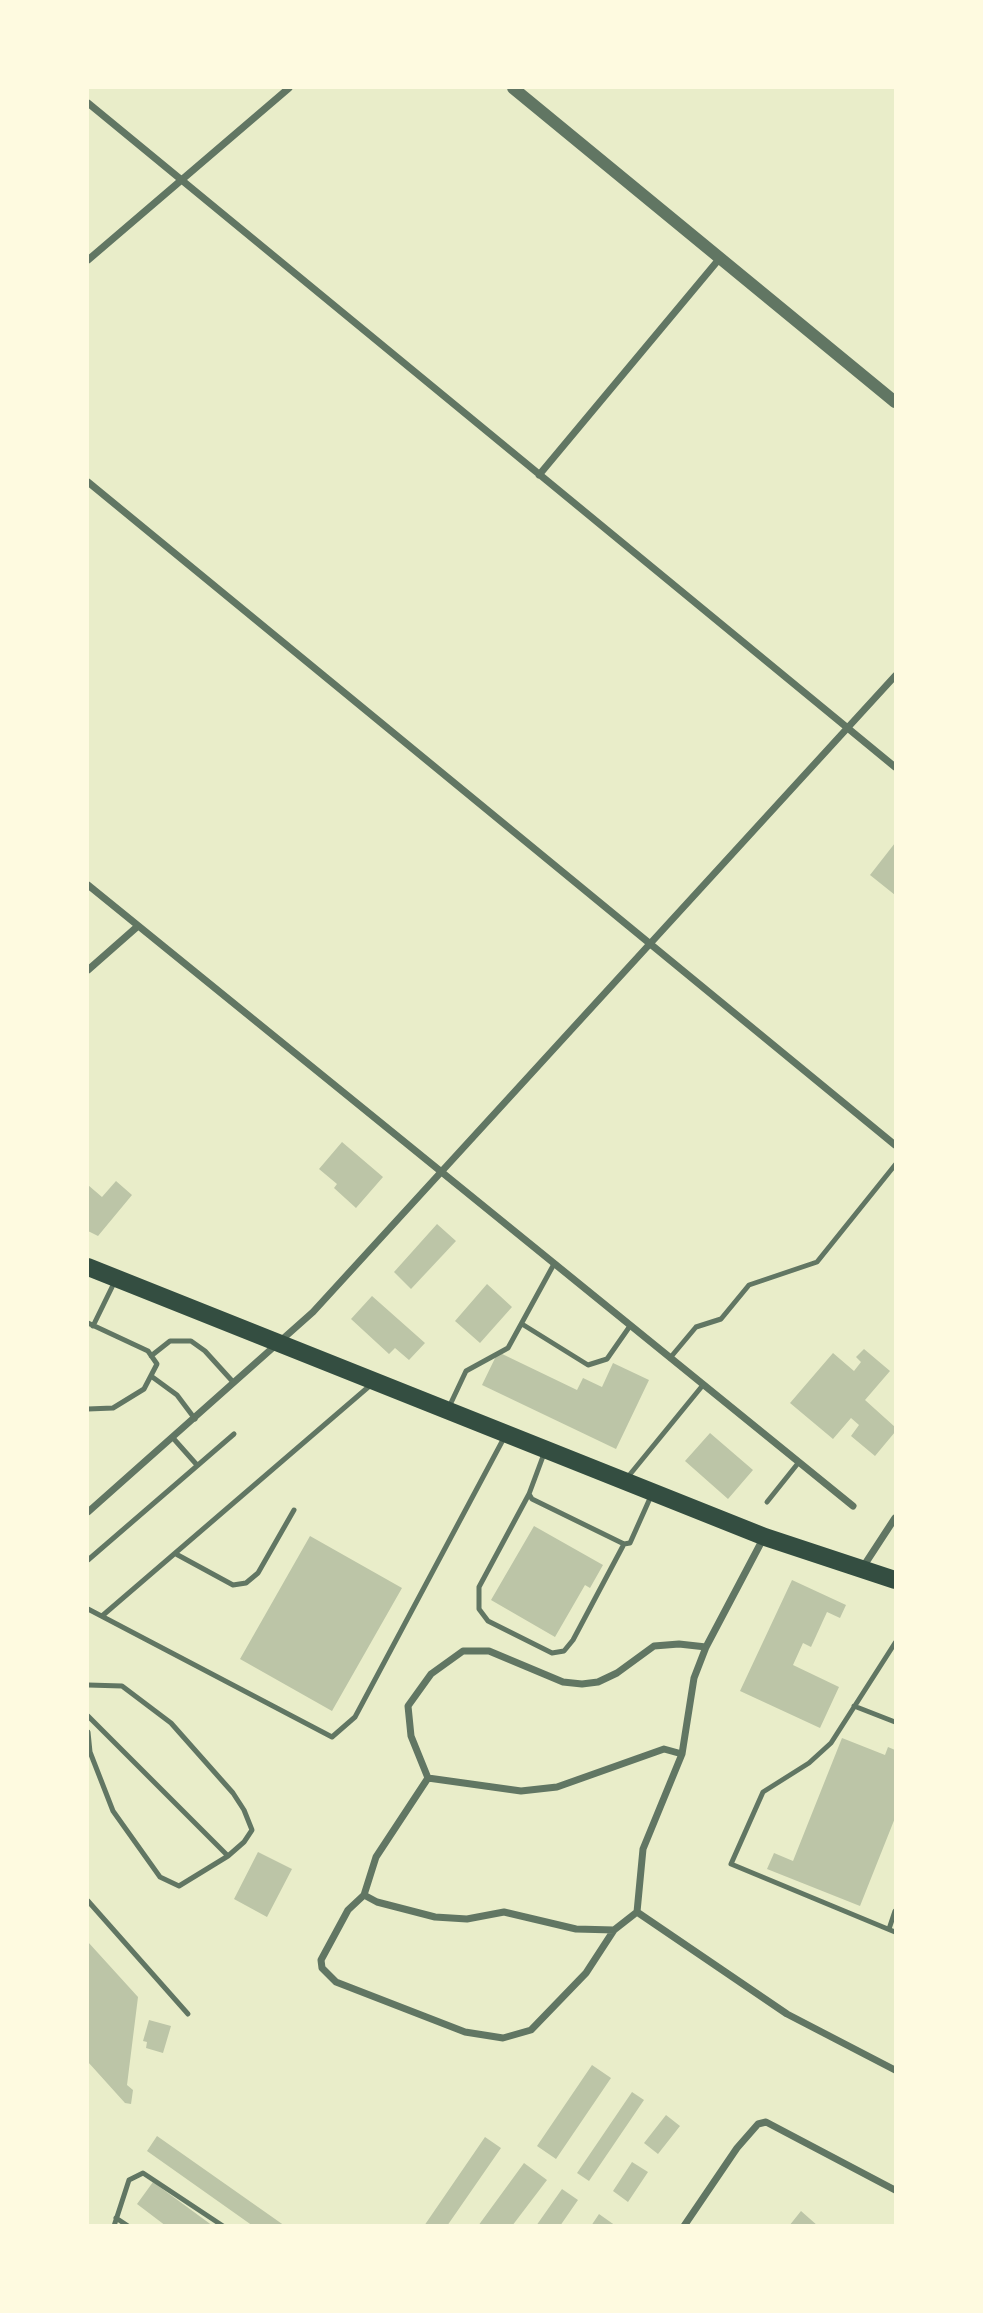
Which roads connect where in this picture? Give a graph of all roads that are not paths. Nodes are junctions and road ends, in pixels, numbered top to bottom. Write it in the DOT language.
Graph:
graph roads {
  1 [pos="289,88"];
  2 [pos="513,88"];
  3 [pos="88,103"];
  4 [pos="180,180"];
  5 [pos="720,258"];
  6 [pos="88,260"];
  7 [pos="895,402"];
  8 [pos="539,475"];
  9 [pos="88,482"];
  10 [pos="895,676"];
  11 [pos="848,728"];
  12 [pos="895,766"];
  13 [pos="88,885"];
  14 [pos="138,926"];
  15 [pos="650,944"];
  16 [pos="88,970"];
  17 [pos="895,1145"];
  18 [pos="895,1165"];
  19 [pos="440,1172"];
  20 [pos="554,1264"];
  21 [pos="88,1267"];
  22 [pos="117,1278"];
  23 [pos="90,1324"];
  24 [pos="522,1324"];
  25 [pos="630,1326"];
  26 [pos="279,1343"];
  27 [pos="151,1356"];
  28 [pos="670,1358"];
  29 [pos="151,1376"];
  30 [pos="375,1381"];
  31 [pos="234,1383"];
  32 [pos="703,1384"];
  33 [pos="88,1409"];
  34 [pos="448,1410"];
  35 [pos="195,1419"];
  36 [pos="506,1433"];
  37 [pos="234,1434"];
  38 [pos="173,1438"];
  39 [pos="546,1448"];
  40 [pos="799,1462"];
  41 [pos="197,1465"];
  42 [pos="625,1480"];
  43 [pos="654,1491"];
  44 [pos="529,1494"];
  45 [pos="767,1502"];
  46 [pos="853,1506"];
  47 [pos="294,1510"];
  48 [pos="88,1512"];
  49 [pos="895,1518"];
  50 [pos="765,1537"];
  51 [pos="624,1544"];
  52 [pos="176,1554"];
  53 [pos="88,1560"];
  54 [pos="861,1569"];
  55 [pos="895,1580"];
  56 [pos="88,1609"];
  57 [pos="102,1616"];
  58 [pos="895,1643"];
  59 [pos="706,1647"];
  60 [pos="887,1658"];
  61 [pos="895,1662"];
  62 [pos="88,1685"];
  63 [pos="854,1706"];
  64 [pos="88,1716"];
  65 [pos="895,1722"];
  66 [pos="88,1732"];
  67 [pos="682,1754"];
  68 [pos="428,1778"];
  69 [pos="228,1856"];
  70 [pos="364,1895"];
  71 [pos="88,1901"];
  72 [pos="895,1911"];
  73 [pos="637,1912"];
  74 [pos="614,1930"];
  75 [pos="892,1931"];
  76 [pos="188,2014"];
  77 [pos="895,2070"];
  78 [pos="895,2190"];
  79 [pos="116,2218"];
  80 [pos="114,2225"];
  81 [pos="128,2225"];
  82 [pos="223,2225"];
  83 [pos="684,2225"];
  1 -- 4 [label="street"];
  2 -- 5 [label="street"];
  3 -- 4 [label="street"];
  4 -- 6 [label="street"];
  4 -- 8 [label="street"];
  5 -- 7 [label="street"];
  5 -- 8 [label="street"];
  8 -- 11 [label="street"];
  9 -- 15 [label="street"];
  10 -- 11 [label="street"];
  11 -- 12 [label="street"];
  11 -- 15 [label="street"];
  13 -- 14 [label="street"];
  14 -- 16 [label="street"];
  14 -- 19 [label="street"];
  15 -- 17 [label="street"];
  15 -- 19 [label="street"];
  18 -- 28 [label="lane"];
  19 -- 20 [label="street"];
  19 -- 26 [label="street"];
  20 -- 24 [label="lane"];
  20 -- 25 [label="street"];
  21 -- 22 [label="main road"];
  22 -- 23 [label="lane"];
  22 -- 26 [label="main road"];
  23 -- 27 [label="lane"];
  24 -- 25 [label="lane"];
  24 -- 34 [label="lane"];
  25 -- 28 [label="street"];
  26 -- 30 [label="main road"];
  26 -- 31 [label="street"];
  27 -- 29 [label="lane"];
  27 -- 31 [label="lane"];
  28 -- 32 [label="street"];
  29 -- 33 [label="lane"];
  29 -- 35 [label="lane"];
  30 -- 34 [label="main road"];
  30 -- 52 [label="lane"];
  31 -- 35 [label="street"];
  32 -- 40 [label="street"];
  32 -- 42 [label="lane"];
  34 -- 36 [label="main road"];
  35 -- 38 [label="street"];
  36 -- 39 [label="main road"];
  36 -- 57 [label="lane"];
  37 -- 41 [label="lane"];
  38 -- 41 [label="lane"];
  38 -- 48 [label="street"];
  39 -- 42 [label="main road"];
  39 -- 44 [label="lane"];
  40 -- 45 [label="lane"];
  40 -- 46 [label="street"];
  41 -- 53 [label="lane"];
  42 -- 43 [label="main road"];
  43 -- 50 [label="main road"];
  43 -- 51 [label="lane"];
  44 -- 51 [label="lane"];
  44 -- 51 [label="lane"];
  47 -- 52 [label="lane"];
  49 -- 54 [label="street"];
  50 -- 54 [label="main road"];
  50 -- 59 [label="street"];
  52 -- 57 [label="lane"];
  54 -- 55 [label="main road"];
  56 -- 57 [label="lane"];
  58 -- 60 [label="lane"];
  59 -- 67 [label="street"];
  59 -- 68 [label="street"];
  60 -- 61 [label="lane"];
  60 -- 63 [label="lane"];
  62 -- 69 [label="lane"];
  63 -- 65 [label="lane"];
  63 -- 75 [label="lane"];
  64 -- 69 [label="lane"];
  66 -- 69 [label="lane"];
  67 -- 68 [label="street"];
  67 -- 73 [label="street"];
  68 -- 70 [label="street"];
  70 -- 74 [label="street"];
  70 -- 74 [label="street"];
  71 -- 76 [label="lane"];
  72 -- 75 [label="lane"];
  73 -- 74 [label="street"];
  73 -- 77 [label="street"];
  78 -- 83 [label="street"];
  79 -- 80 [label="lane"];
  79 -- 81 [label="lane"];
  79 -- 82 [label="lane"];
}
